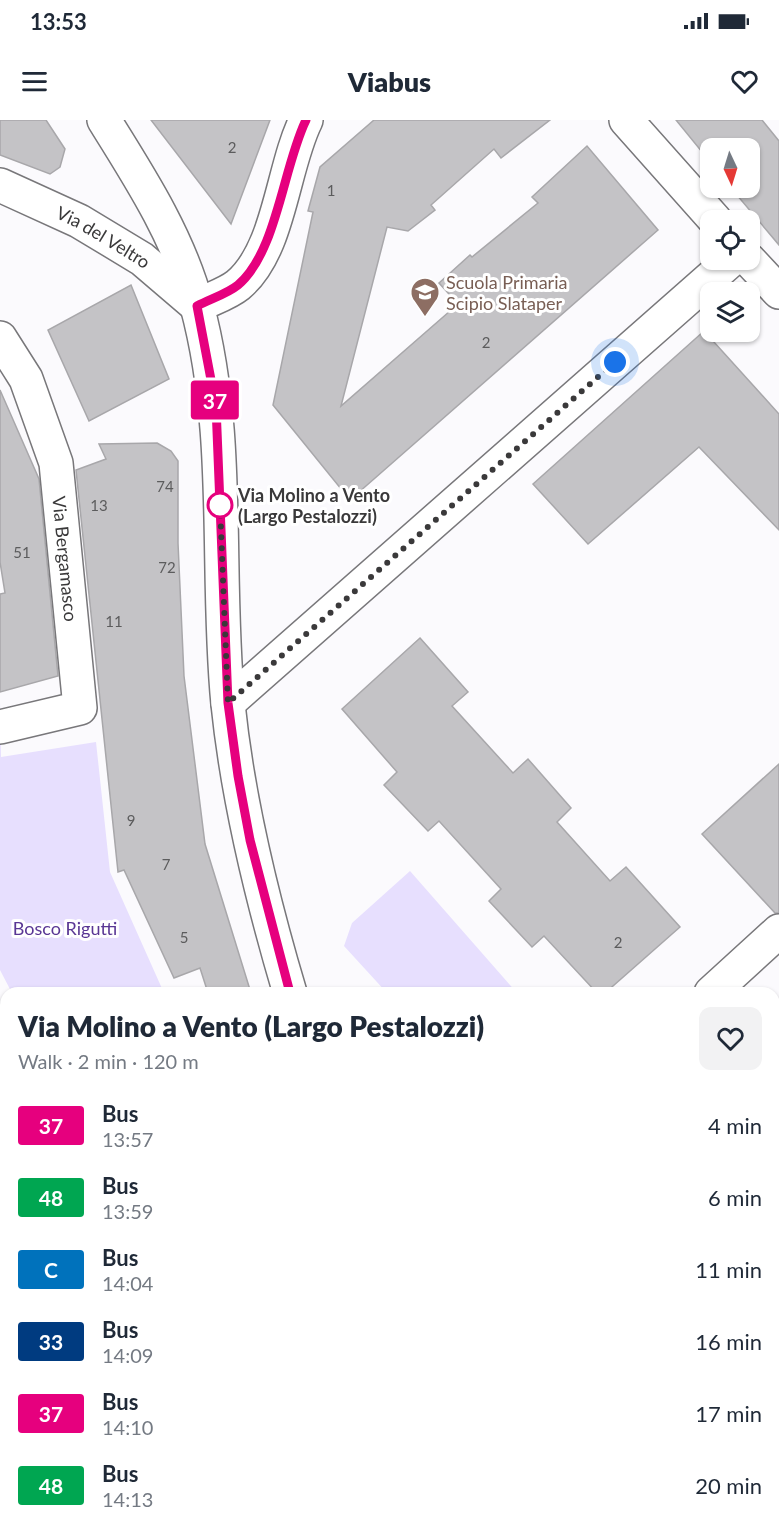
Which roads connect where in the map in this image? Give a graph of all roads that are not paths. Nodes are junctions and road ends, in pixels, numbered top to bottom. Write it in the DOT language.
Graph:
graph roads {
  1 [pos="104,120"];
  2 [pos="306,120"];
  3 [pos="626,120"];
  4 [pos="0,185"];
  5 [pos="706,210"];
  6 [pos="720,270"];
  7 [pos="758,270"];
  8 [pos="779,292"];
  9 [pos="197,306"];
  10 [pos="0,338"];
  11 [pos="228,703"];
  12 [pos="0,727"];
  13 [pos="779,931"];
  14 [pos="288,987"];
  15 [pos="718,987"];
  1 -- 9 [label="street"];
  2 -- 9 [label="street"];
  3 -- 5 [label="street"];
  4 -- 9 [label="street, Via del Veltro"];
  6 -- 11 [label="street"];
  7 -- 8 [label="street"];
  9 -- 11 [label="street"];
  10 -- 12 [label="street, Via Bergamasco"];
  11 -- 14 [label="street"];
  13 -- 15 [label="street"];
}
